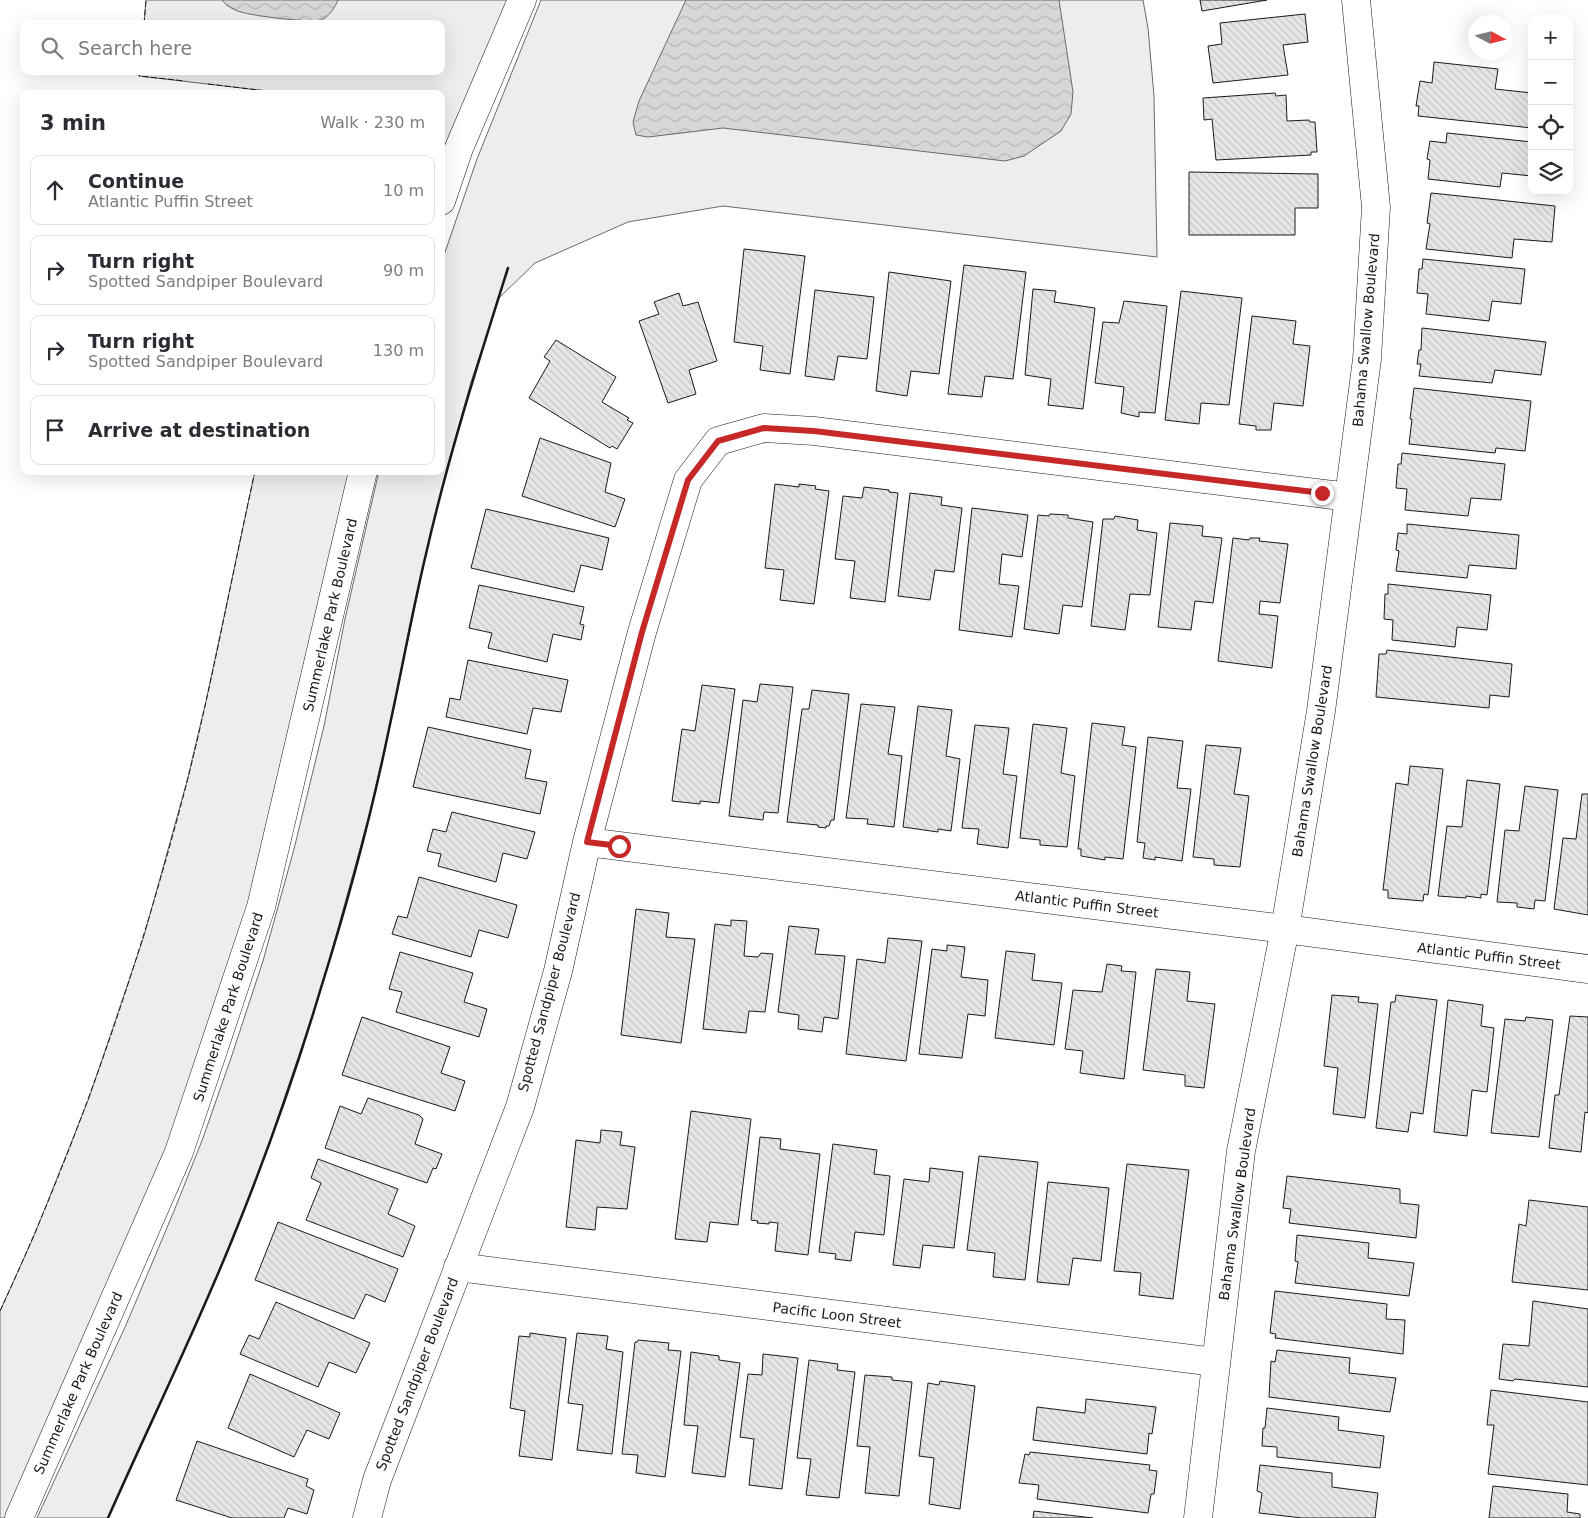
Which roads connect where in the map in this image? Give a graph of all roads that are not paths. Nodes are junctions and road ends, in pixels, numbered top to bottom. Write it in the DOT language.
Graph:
graph roads {
  1 [pos="522,0"];
  2 [pos="1356,0"];
  3 [pos="445,189"];
  4 [pos="362,475"];
  5 [pos="1349,497"];
  6 [pos="587,842"];
  7 [pos="1285,929"];
  8 [pos="1588,969"];
  9 [pos="458,1267"];
  10 [pos="1215,1362"];
  11 [pos="19,1518"];
  12 [pos="367,1518"];
  13 [pos="1198,1518"];
  1 -- 3 [label="street"];
  2 -- 5 [label="street, Bahama Swallow Boulevard"];
  4 -- 11 [label="street, Summerlake Park Boulevard"];
  5 -- 6 [label="street, Spotted Sandpiper Boulevard"];
  5 -- 7 [label="street, Bahama Swallow Boulevard"];
  6 -- 7 [label="street, Atlantic Puffin Street"];
  6 -- 9 [label="street, Spotted Sandpiper Boulevard"];
  7 -- 8 [label="street, Atlantic Puffin Street"];
  7 -- 10 [label="street, Bahama Swallow Boulevard"];
  9 -- 10 [label="street, Pacific Loon Street"];
  9 -- 12 [label="street, Spotted Sandpiper Boulevard"];
  10 -- 13 [label="street, Bahama Swallow Boulevard"];
}
